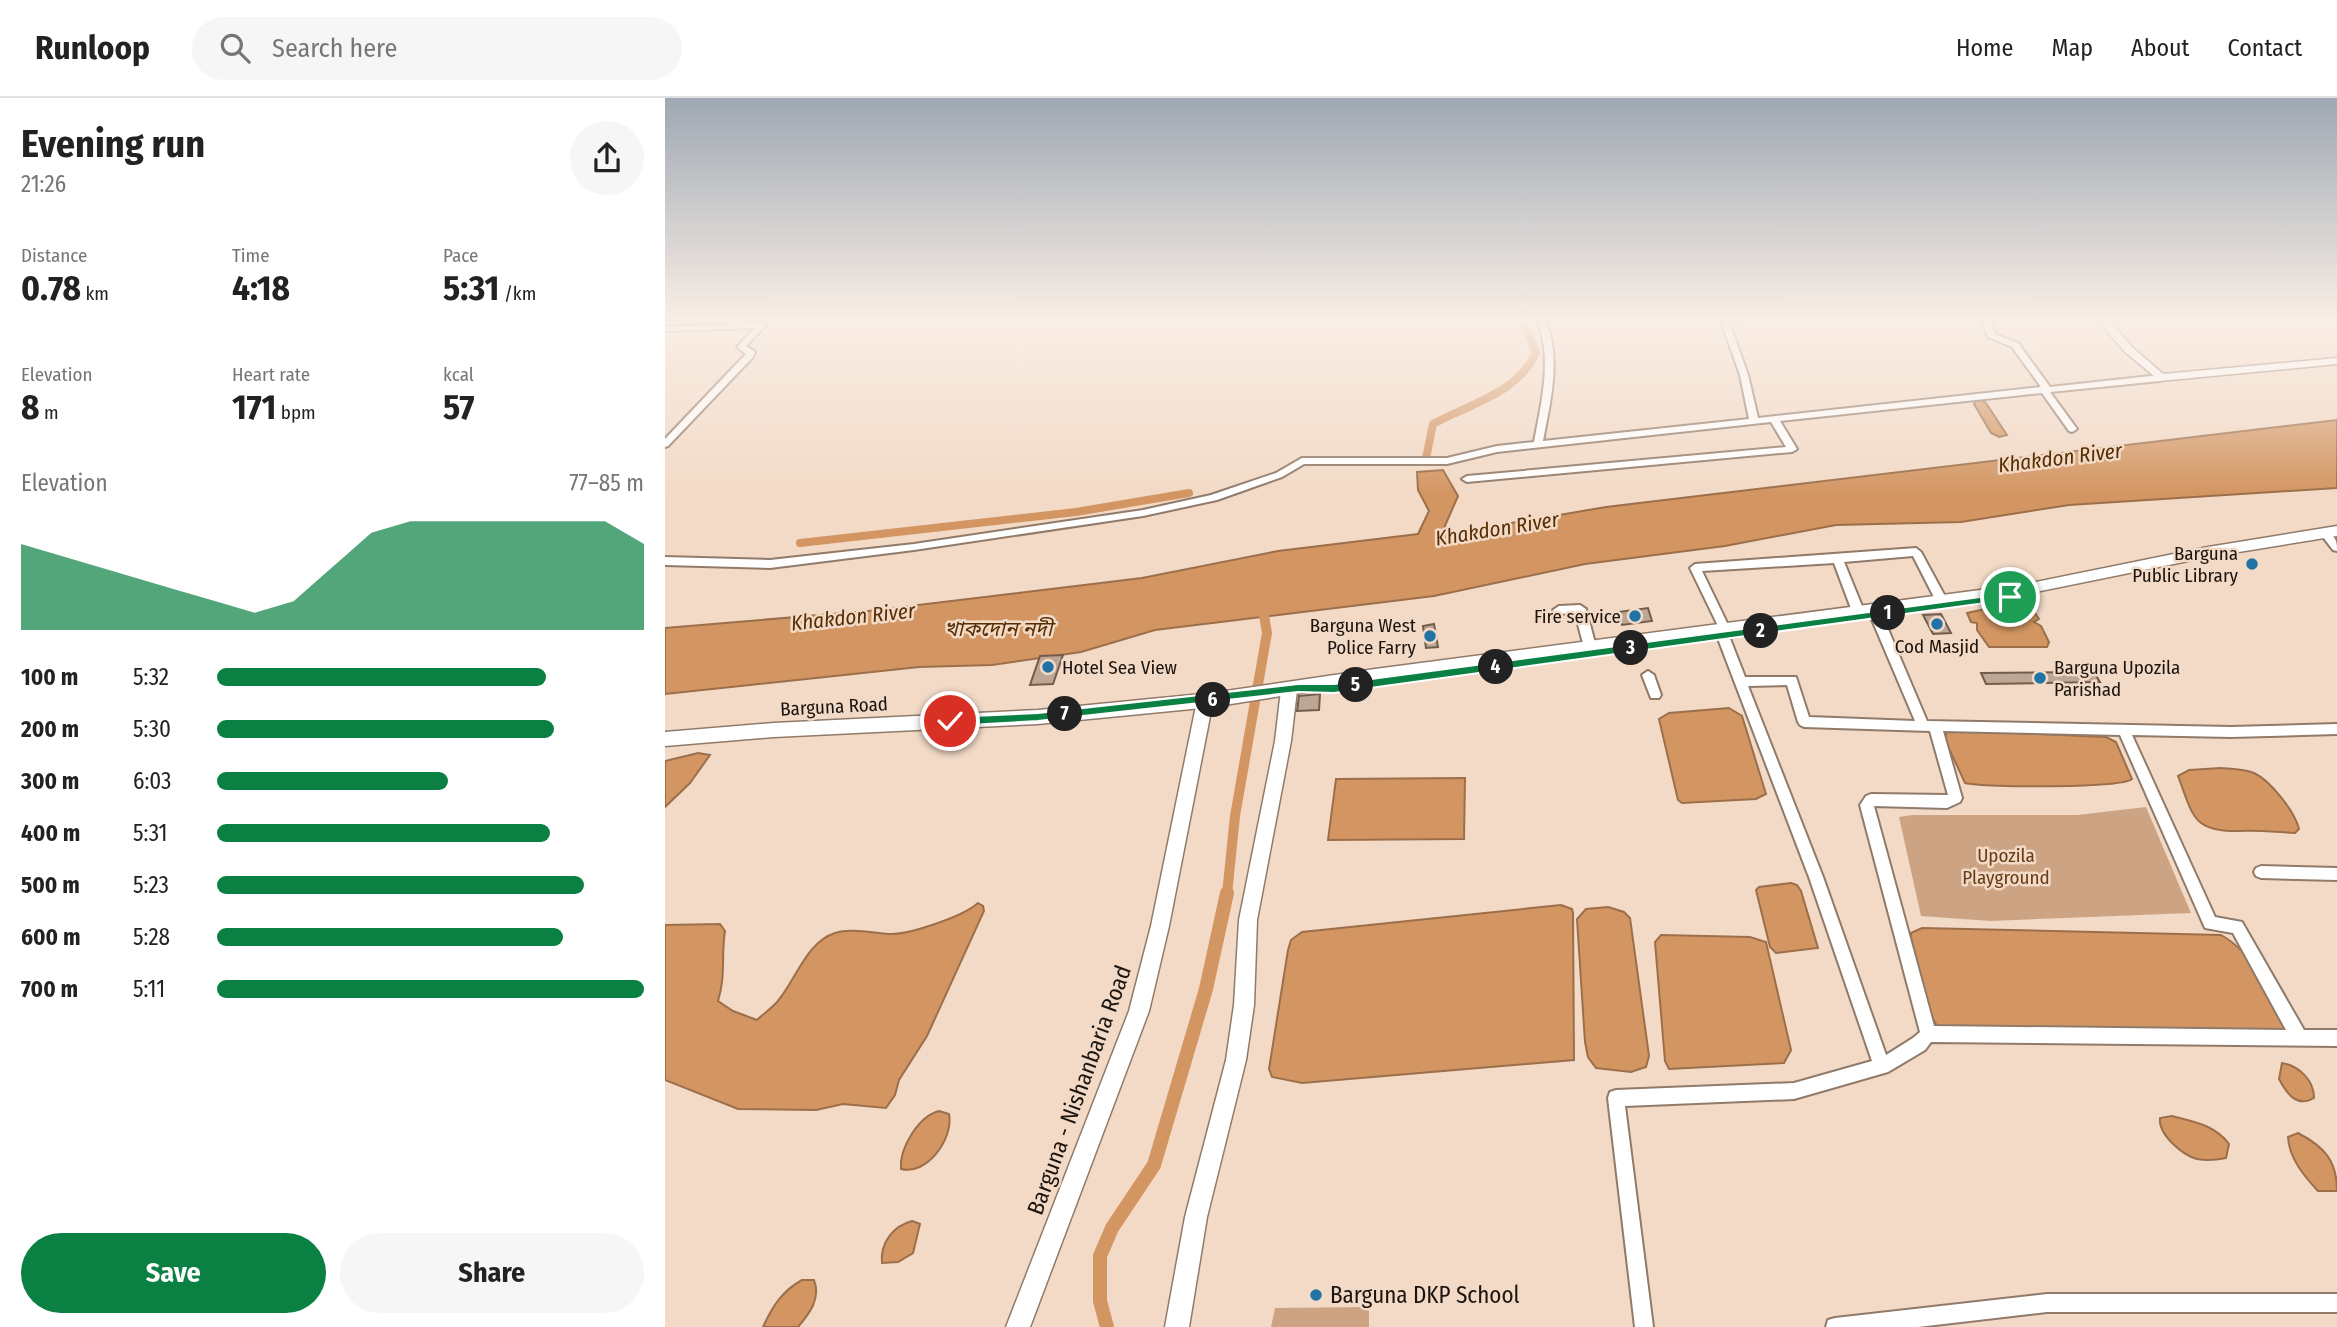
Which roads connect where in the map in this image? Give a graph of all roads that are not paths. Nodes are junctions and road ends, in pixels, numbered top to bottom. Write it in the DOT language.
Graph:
graph roads {
  1 [pos="729,377"];
  2 [pos="1547,377"];
  3 [pos="1745,377"];
  4 [pos="2037,377"];
  5 [pos="2167,377"];
  6 [pos="2160,378"];
  7 [pos="2045,389"];
  8 [pos="1774,419"];
  9 [pos="1754,421"];
  10 [pos="2072,429"];
  11 [pos="665,444"];
  12 [pos="1538,444"];
  13 [pos="1467,480"];
  14 [pos="2335,538"];
  15 [pos="1838,559"];
  16 [pos="665,561"];
  17 [pos="1941,600"];
  18 [pos="1559,610"];
  19 [pos="1858,611"];
  20 [pos="1876,615"];
  21 [pos="1724,632"];
  22 [pos="1590,647"];
  23 [pos="1648,675"];
  24 [pos="1742,682"];
  25 [pos="1286,690"];
  26 [pos="1655,695"];
  27 [pos="1209,700"];
  28 [pos="1929,726"];
  29 [pos="2337,729"];
  30 [pos="2124,730"];
  31 [pos="665,739"];
  32 [pos="2261,872"];
  33 [pos="2337,874"];
  34 [pos="1928,1034"];
  35 [pos="2299,1037"];
  36 [pos="2337,1038"];
  37 [pos="1882,1066"];
  38 [pos="2337,1303"];
  39 [pos="1017,1327"];
  40 [pos="1177,1327"];
  41 [pos="1644,1327"];
  42 [pos="1835,1327"];
  1 -- 11 [label="street"];
  2 -- 12 [label="street"];
  3 -- 9 [label="street"];
  4 -- 7 [label="street"];
  5 -- 6 [label="street"];
  6 -- 7 [label="street"];
  7 -- 8 [label="street"];
  7 -- 10 [label="street"];
  8 -- 9 [label="street"];
  8 -- 13 [label="street"];
  9 -- 12 [label="street"];
  12 -- 16 [label="street"];
  14 -- 17 [label="main road, Barguna Road"];
  14 -- 20 [label="main road, Barguna Road"];
  15 -- 17 [label="street"];
  15 -- 19 [label="street"];
  15 -- 21 [label="street"];
  17 -- 19 [label="main road, Barguna Road"];
  18 -- 22 [label="street"];
  19 -- 21 [label="main road, Barguna Road"];
  20 -- 21 [label="main road, Barguna Road"];
  20 -- 28 [label="street"];
  21 -- 22 [label="main road, Barguna Road"];
  21 -- 24 [label="street"];
  21 -- 25 [label="main road, Barguna Road"];
  22 -- 25 [label="main road, Barguna Road"];
  23 -- 26 [label="street"];
  24 -- 28 [label="street"];
  24 -- 37 [label="street"];
  25 -- 27 [label="main road, Barguna Road"];
  25 -- 40 [label="street"];
  27 -- 31 [label="main road, Barguna Road"];
  27 -- 39 [label="street, Barguna - Nishanbaria Road"];
  28 -- 30 [label="street"];
  28 -- 34 [label="street"];
  29 -- 30 [label="street"];
  30 -- 35 [label="street"];
  32 -- 33 [label="street"];
  34 -- 35 [label="street"];
  34 -- 37 [label="street"];
  35 -- 36 [label="street"];
  37 -- 41 [label="street"];
  38 -- 42 [label="street"];
}
